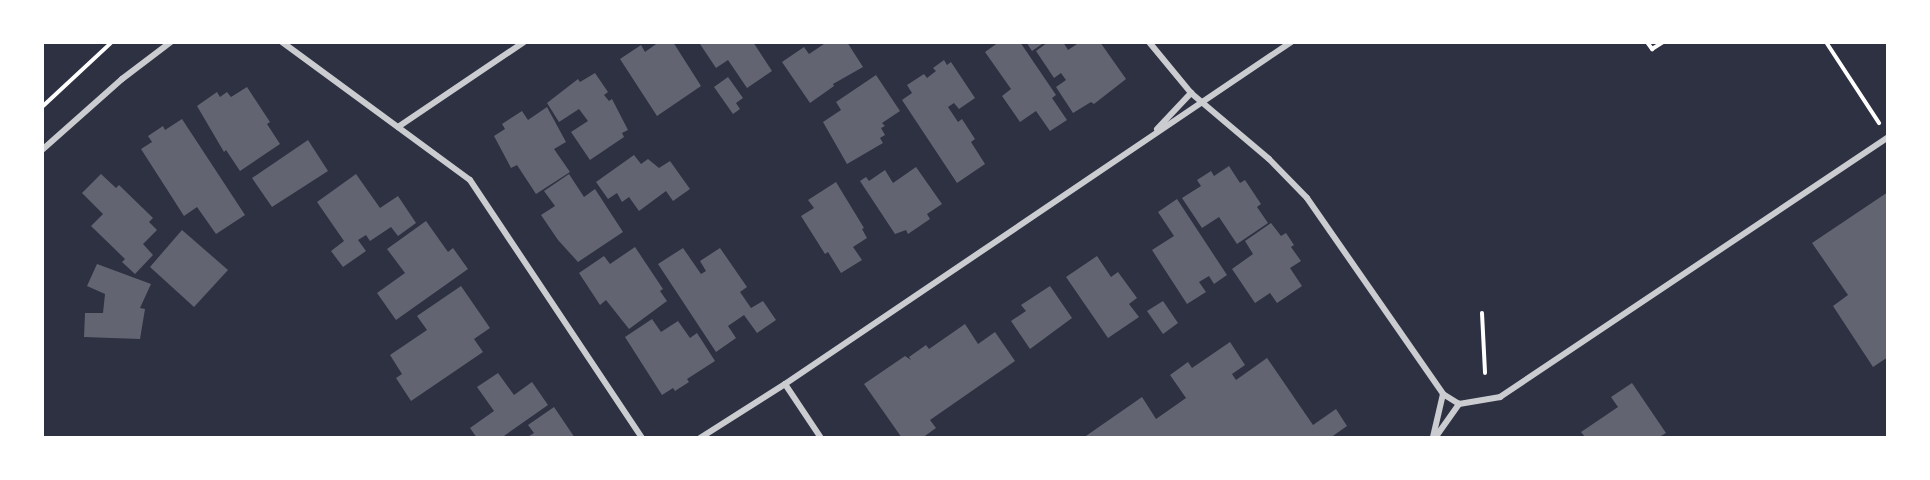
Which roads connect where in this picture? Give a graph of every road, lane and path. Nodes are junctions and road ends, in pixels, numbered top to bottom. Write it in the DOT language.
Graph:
graph roads {
  1 [pos="112,42"];
  2 [pos="171,42"];
  3 [pos="282,42"];
  4 [pos="524,42"];
  5 [pos="1149,42"];
  6 [pos="1291,42"];
  7 [pos="1647,42"];
  8 [pos="1663,42"];
  9 [pos="1826,42"];
  10 [pos="1191,93"];
  11 [pos="1198,104"];
  12 [pos="42,107"];
  13 [pos="398,127"];
  14 [pos="1883,128"];
  15 [pos="1888,136"];
  16 [pos="1146,141"];
  17 [pos="42,150"];
  18 [pos="1482,313"];
  19 [pos="1485,373"];
  20 [pos="785,384"];
  21 [pos="1443,394"];
  22 [pos="1459,404"];
  23 [pos="642,438"];
  24 [pos="700,438"];
  25 [pos="821,438"];
  26 [pos="1434,438"];
  1 -- 12 [label="path"];
  2 -- 17 [label="street"];
  3 -- 13 [label="street"];
  4 -- 13 [label="street"];
  5 -- 10 [label="street"];
  6 -- 11 [label="street"];
  7 -- 8 [label="path"];
  9 -- 14 [label="path"];
  10 -- 11 [label="street"];
  10 -- 16 [label="street"];
  11 -- 16 [label="street"];
  11 -- 21 [label="street"];
  13 -- 23 [label="street"];
  15 -- 22 [label="street"];
  16 -- 20 [label="street"];
  18 -- 19 [label="path"];
  20 -- 24 [label="street"];
  20 -- 25 [label="street"];
  21 -- 22 [label="street"];
  21 -- 26 [label="street"];
  22 -- 26 [label="street"];
}
